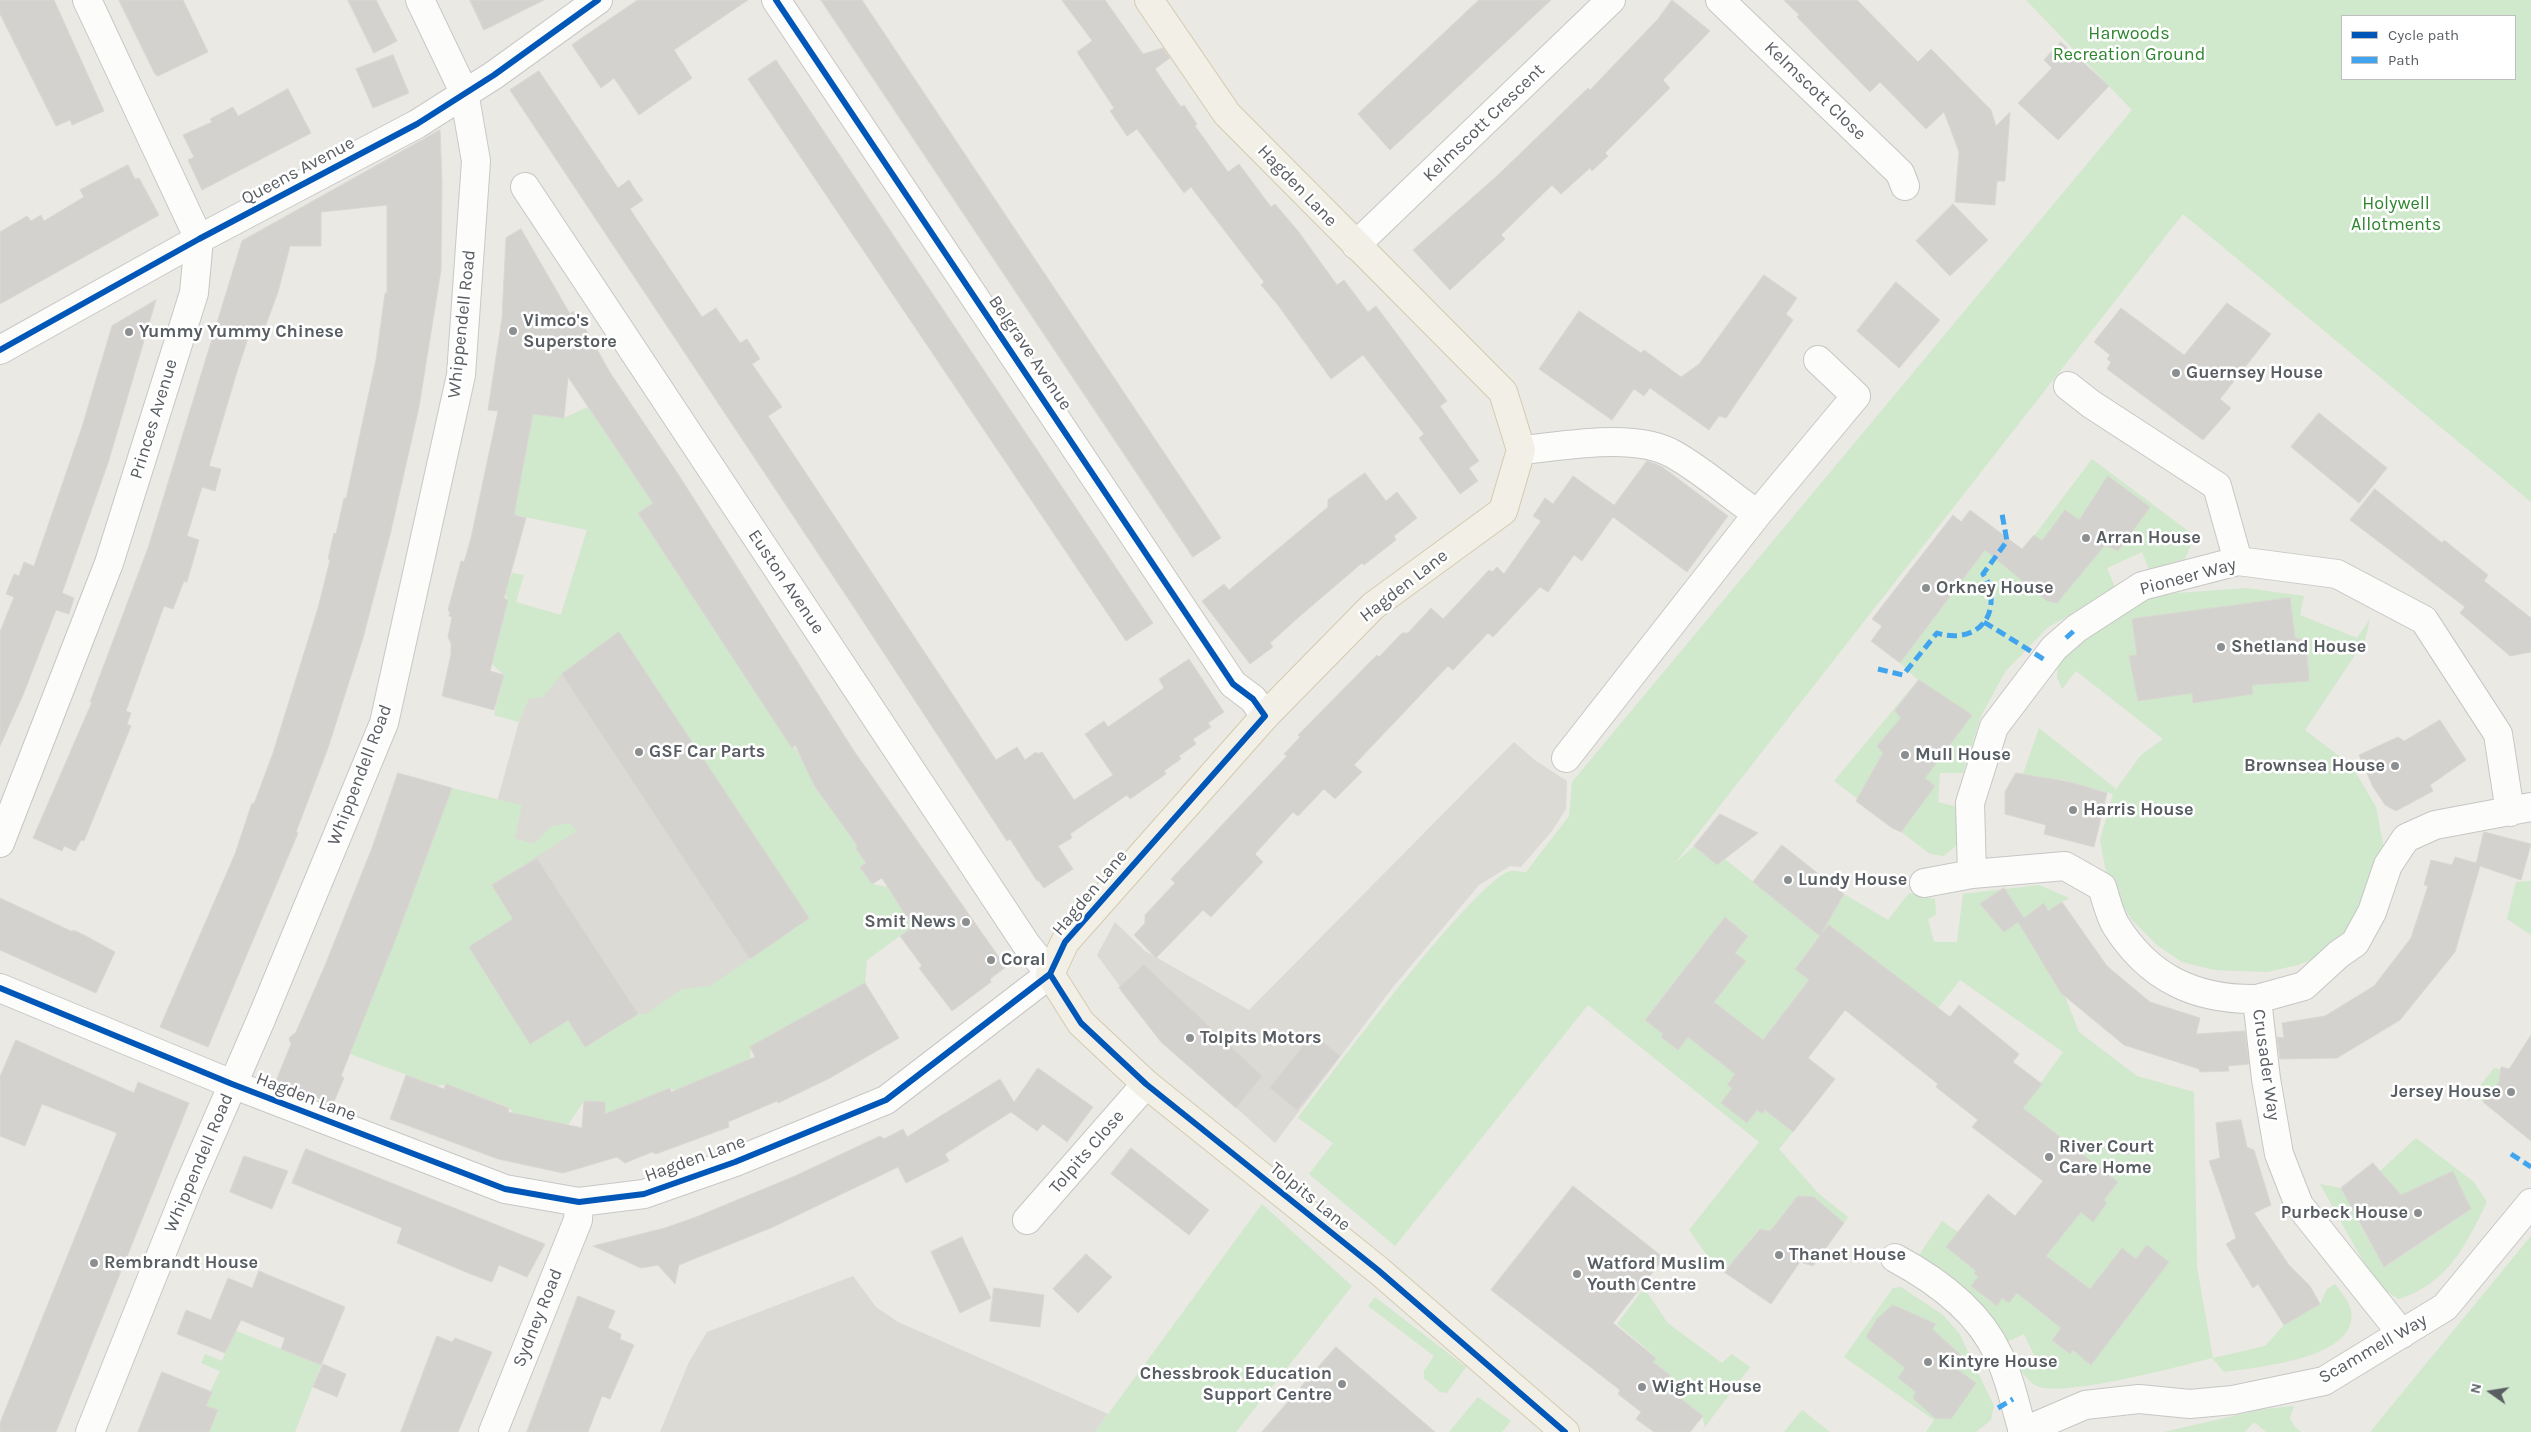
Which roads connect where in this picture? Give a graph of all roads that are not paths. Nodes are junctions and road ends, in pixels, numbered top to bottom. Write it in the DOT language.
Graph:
graph roads {
  1 [pos="87,0"];
  2 [pos="420,0"];
  3 [pos="598,0"];
  4 [pos="776,0"];
  5 [pos="1150,0"];
  6 [pos="1611,0"];
  7 [pos="1720,0"];
  8 [pos="464,92"];
  9 [pos="1905,186"];
  10 [pos="524,187"];
  11 [pos="199,239"];
  12 [pos="1356,245"];
  13 [pos="0,350"];
  14 [pos="1818,360"];
  15 [pos="2068,386"];
  16 [pos="1521,450"];
  17 [pos="1755,517"];
  18 [pos="2238,562"];
  19 [pos="1265,716"];
  20 [pos="1566,758"];
  21 [pos="2521,810"];
  22 [pos="0,843"];
  23 [pos="1972,874"];
  24 [pos="1924,883"];
  25 [pos="1050,974"];
  26 [pos="0,988"];
  27 [pos="2257,999"];
  28 [pos="232,1084"];
  29 [pos="1146,1084"];
  30 [pos="579,1202"];
  31 [pos="2531,1203"];
  32 [pos="1027,1220"];
  33 [pos="1895,1258"];
  34 [pos="2402,1334"];
  35 [pos="90,1432"];
  36 [pos="493,1432"];
  37 [pos="1565,1432"];
  38 [pos="2022,1432"];
  1 -- 11 [label="street"];
  2 -- 8 [label="street, Whippendell Road"];
  3 -- 8 [label="street, Queens Avenue"];
  4 -- 19 [label="street, Belgrave Avenue"];
  5 -- 12 [label="main road, Hagden Lane"];
  6 -- 12 [label="street, Kelmscott Crescent"];
  7 -- 9 [label="street, Kelmscott Close"];
  8 -- 11 [label="street, Queens Avenue"];
  8 -- 28 [label="street, Whippendell Road"];
  10 -- 25 [label="street, Euston Avenue"];
  11 -- 13 [label="street, Queens Avenue"];
  11 -- 22 [label="street, Princes Avenue"];
  12 -- 16 [label="main road, Hagden Lane"];
  14 -- 17 [label="street"];
  15 -- 18 [label="street"];
  16 -- 17 [label="street"];
  16 -- 19 [label="main road, Hagden Lane"];
  17 -- 20 [label="street"];
  18 -- 21 [label="street, Pioneer Way"];
  18 -- 23 [label="street, Pioneer Way"];
  19 -- 25 [label="main road, Hagden Lane"];
  21 -- 27 [label="street, Crusader Way"];
  23 -- 24 [label="street"];
  23 -- 27 [label="street"];
  25 -- 29 [label="main road, Tolpits Lane"];
  25 -- 30 [label="street, Hagden Lane"];
  26 -- 28 [label="street, Hagden Lane"];
  27 -- 34 [label="street, Crusader Way"];
  28 -- 30 [label="street, Hagden Lane"];
  28 -- 35 [label="street, Whippendell Road"];
  29 -- 32 [label="street, Tolpits Close"];
  29 -- 37 [label="main road, Tolpits Lane"];
  30 -- 36 [label="street, Sydney Road"];
  31 -- 34 [label="street, Scammell Way"];
  33 -- 38 [label="street"];
  34 -- 38 [label="street, Scammell Way"];
}
